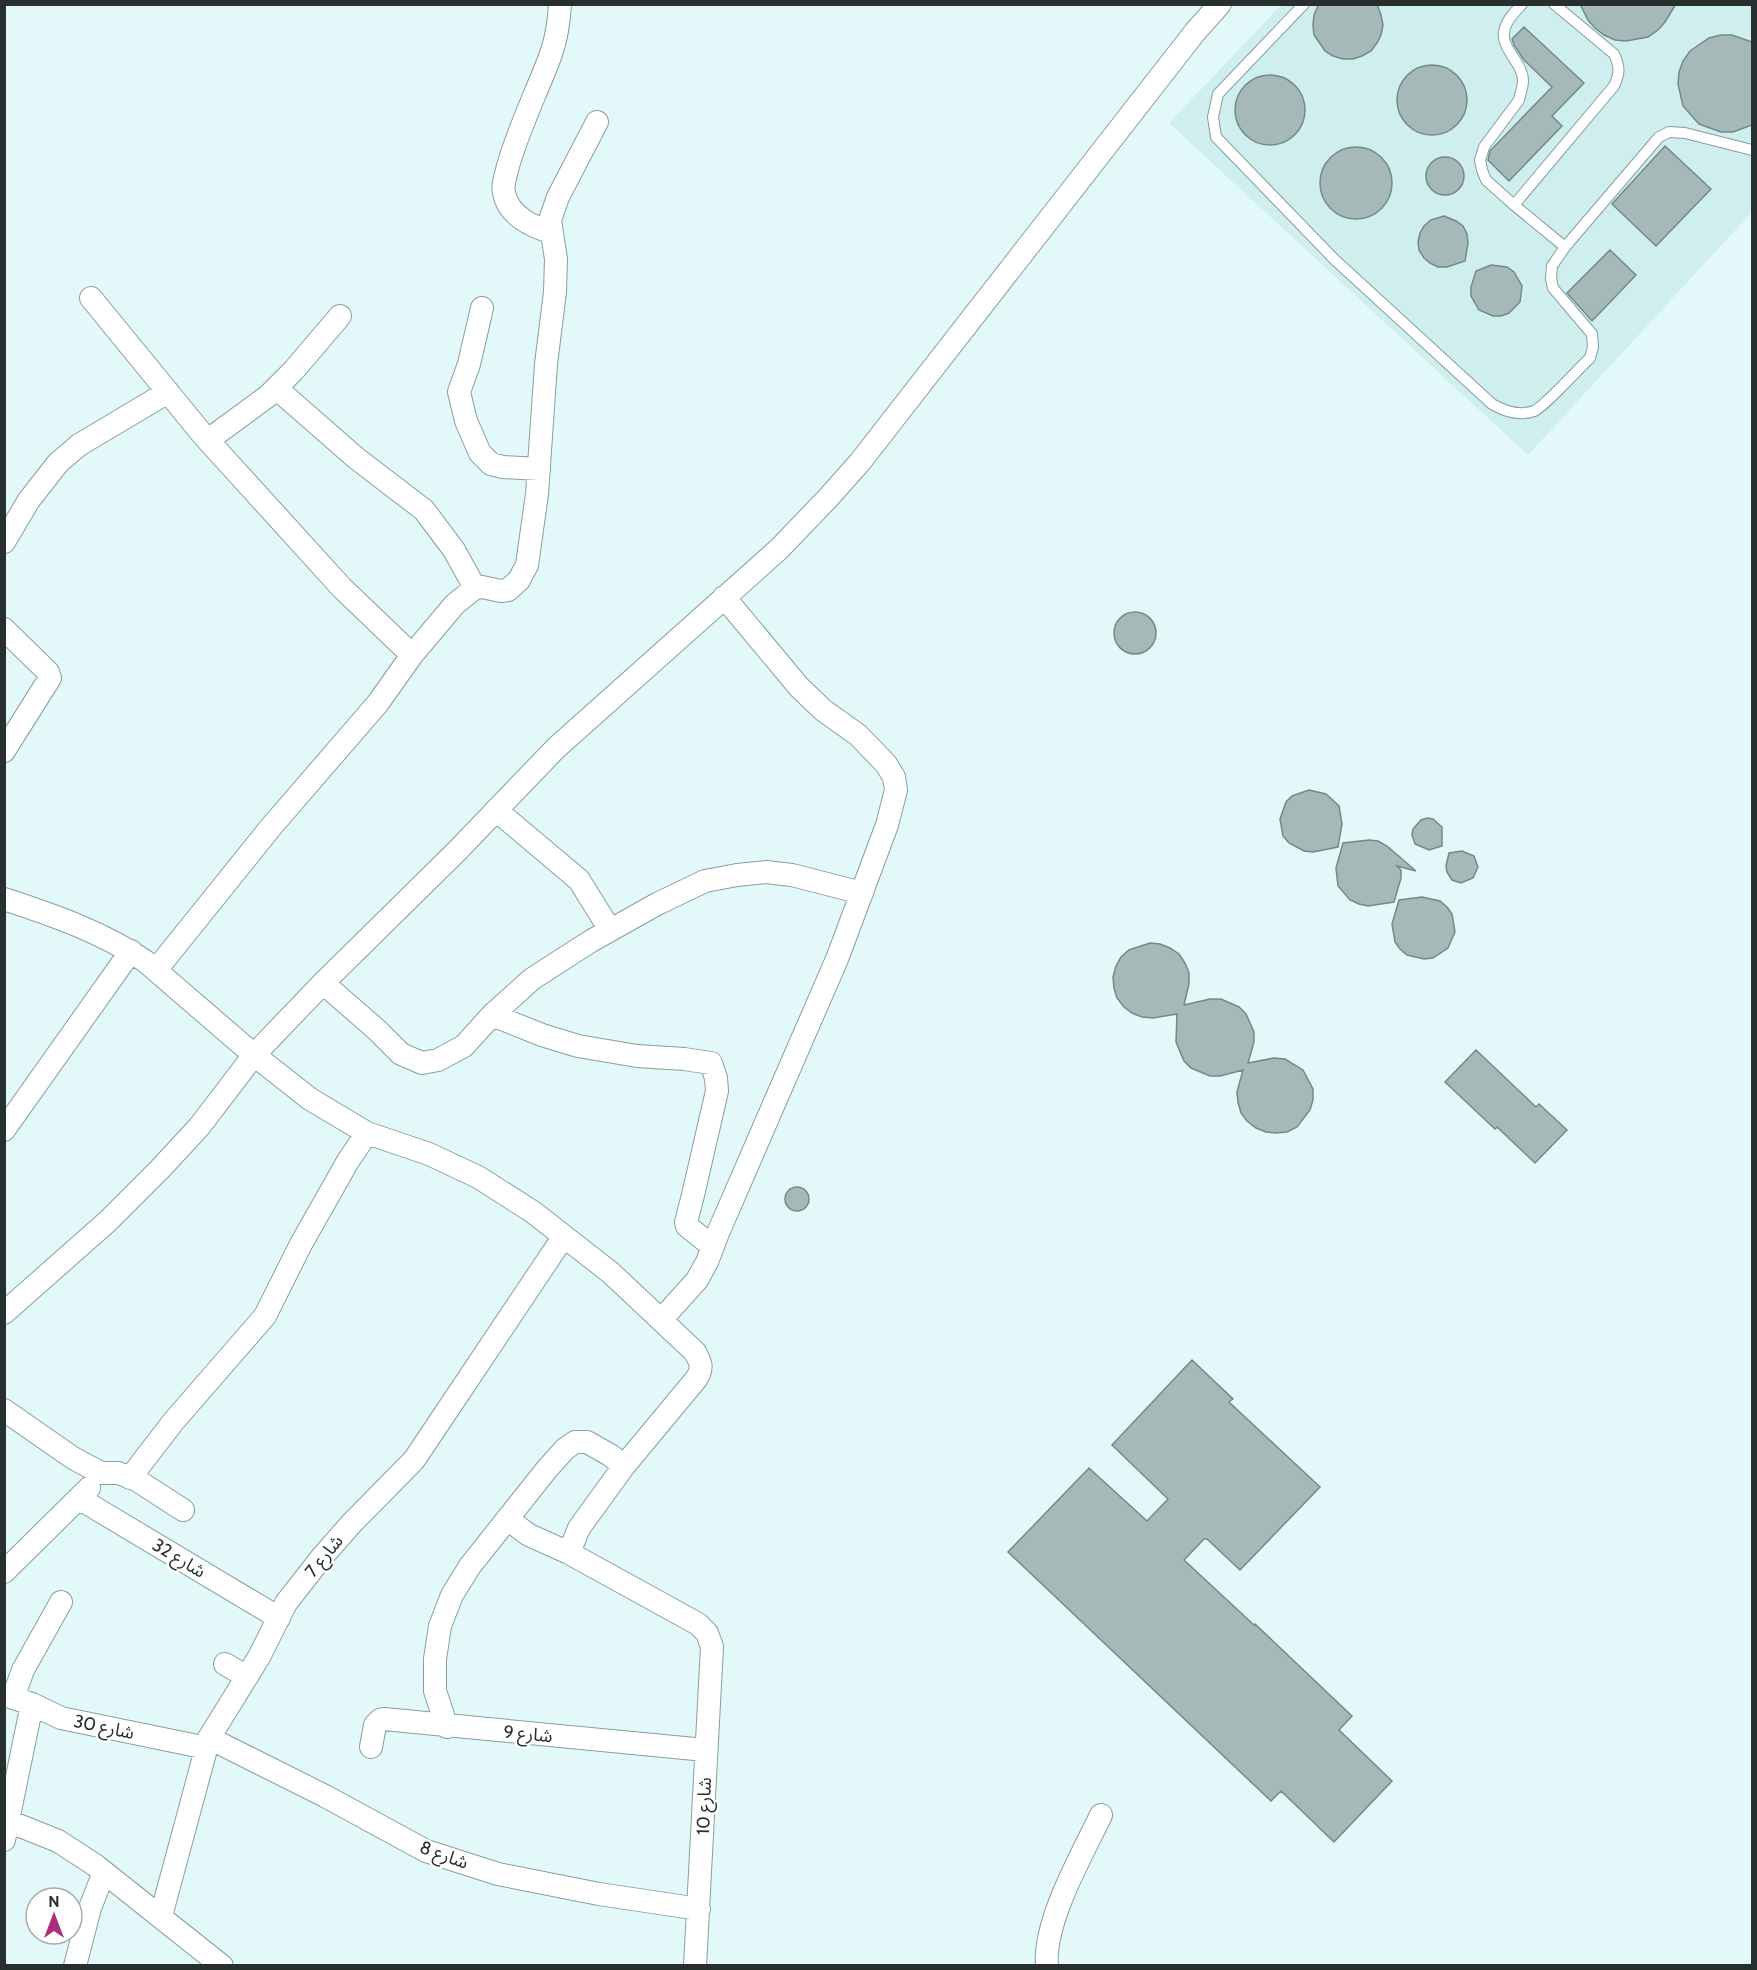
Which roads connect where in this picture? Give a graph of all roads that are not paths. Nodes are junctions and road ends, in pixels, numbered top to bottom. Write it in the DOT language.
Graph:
graph roads {
  1 [pos="560,4"];
  2 [pos="1220,4"];
  3 [pos="1304,4"];
  4 [pos="1522,4"];
  5 [pos="1554,4"];
  6 [pos="597,122"];
  7 [pos="1752,150"];
  8 [pos="1514,205"];
  9 [pos="551,232"];
  10 [pos="1565,246"];
  11 [pos="91,298"];
  12 [pos="482,308"];
  13 [pos="339,316"];
  14 [pos="276,388"];
  15 [pos="168,392"];
  16 [pos="208,440"];
  17 [pos="539,469"];
  18 [pos="4,542"];
  19 [pos="475,588"];
  20 [pos="724,597"];
  21 [pos="4,629"];
  22 [pos="412,655"];
  23 [pos="4,751"];
  24 [pos="496,810"];
  25 [pos="862,893"];
  26 [pos="4,899"];
  27 [pos="610,930"];
  28 [pos="131,951"];
  29 [pos="156,970"];
  30 [pos="323,983"];
  31 [pos="492,1015"];
  32 [pos="254,1055"];
  33 [pos="4,1130"];
  34 [pos="367,1133"];
  35 [pos="564,1236"];
  36 [pos="713,1247"];
  37 [pos="4,1313"];
  38 [pos="661,1320"];
  39 [pos="4,1410"];
  40 [pos="624,1466"];
  41 [pos="101,1473"];
  42 [pos="130,1478"];
  43 [pos="80,1499"];
  44 [pos="183,1510"];
  45 [pos="507,1519"];
  46 [pos="568,1553"];
  47 [pos="4,1572"];
  48 [pos="61,1602"];
  49 [pos="279,1618"];
  50 [pos="225,1664"];
  51 [pos="247,1677"];
  52 [pos="17,1699"];
  53 [pos="447,1726"];
  54 [pos="208,1743"];
  55 [pos="371,1747"];
  56 [pos="705,1750"];
  57 [pos="1101,1815"];
  58 [pos="6,1830"];
  59 [pos="104,1872"];
  60 [pos="699,1909"];
  61 [pos="161,1916"];
  62 [pos="75,1965"];
  63 [pos="222,1965"];
  64 [pos="695,1965"];
  65 [pos="1047,1965"];
  1 -- 9 [label="street"];
  2 -- 20 [label="street"];
  3 -- 10 [label="lane"];
  4 -- 8 [label="lane"];
  5 -- 8 [label="lane"];
  6 -- 9 [label="street"];
  7 -- 10 [label="lane"];
  8 -- 10 [label="lane"];
  9 -- 17 [label="street"];
  11 -- 15 [label="street"];
  12 -- 17 [label="street"];
  13 -- 14 [label="street"];
  14 -- 16 [label="street"];
  14 -- 19 [label="street"];
  15 -- 16 [label="street"];
  15 -- 18 [label="street"];
  16 -- 22 [label="street"];
  17 -- 19 [label="street"];
  19 -- 22 [label="street"];
  20 -- 24 [label="street"];
  20 -- 25 [label="street"];
  21 -- 23 [label="street"];
  22 -- 29 [label="street"];
  24 -- 27 [label="street"];
  24 -- 30 [label="street"];
  25 -- 27 [label="street"];
  25 -- 36 [label="street"];
  26 -- 28 [label="street"];
  27 -- 31 [label="street"];
  28 -- 29 [label="street"];
  28 -- 33 [label="street"];
  29 -- 32 [label="street"];
  30 -- 31 [label="street"];
  30 -- 32 [label="street"];
  31 -- 36 [label="street"];
  32 -- 34 [label="street"];
  32 -- 37 [label="street"];
  34 -- 35 [label="street"];
  34 -- 42 [label="street"];
  35 -- 38 [label="street"];
  35 -- 49 [label="street, شارع 7"];
  36 -- 38 [label="street"];
  38 -- 40 [label="street"];
  39 -- 41 [label="street"];
  40 -- 45 [label="street"];
  40 -- 46 [label="street"];
  41 -- 42 [label="street"];
  41 -- 43 [label="street"];
  42 -- 44 [label="street"];
  43 -- 47 [label="street"];
  43 -- 49 [label="street, شارع 32"];
  45 -- 46 [label="street"];
  45 -- 53 [label="street"];
  46 -- 56 [label="street, شارع 10"];
  48 -- 52 [label="street"];
  49 -- 51 [label="street, شارع 7"];
  50 -- 51 [label="street"];
  51 -- 54 [label="street, شارع 7"];
  52 -- 54 [label="street, شارع 30"];
  52 -- 58 [label="street"];
  53 -- 55 [label="street, شارع 9"];
  53 -- 56 [label="street, شارع 9"];
  54 -- 60 [label="street, شارع 8"];
  54 -- 61 [label="street, شارع 7"];
  56 -- 60 [label="street, شارع 10"];
  57 -- 65 [label="street"];
  58 -- 59 [label="street"];
  59 -- 61 [label="street"];
  59 -- 62 [label="street"];
  60 -- 64 [label="street, شارع 10"];
  61 -- 63 [label="street"];
}
